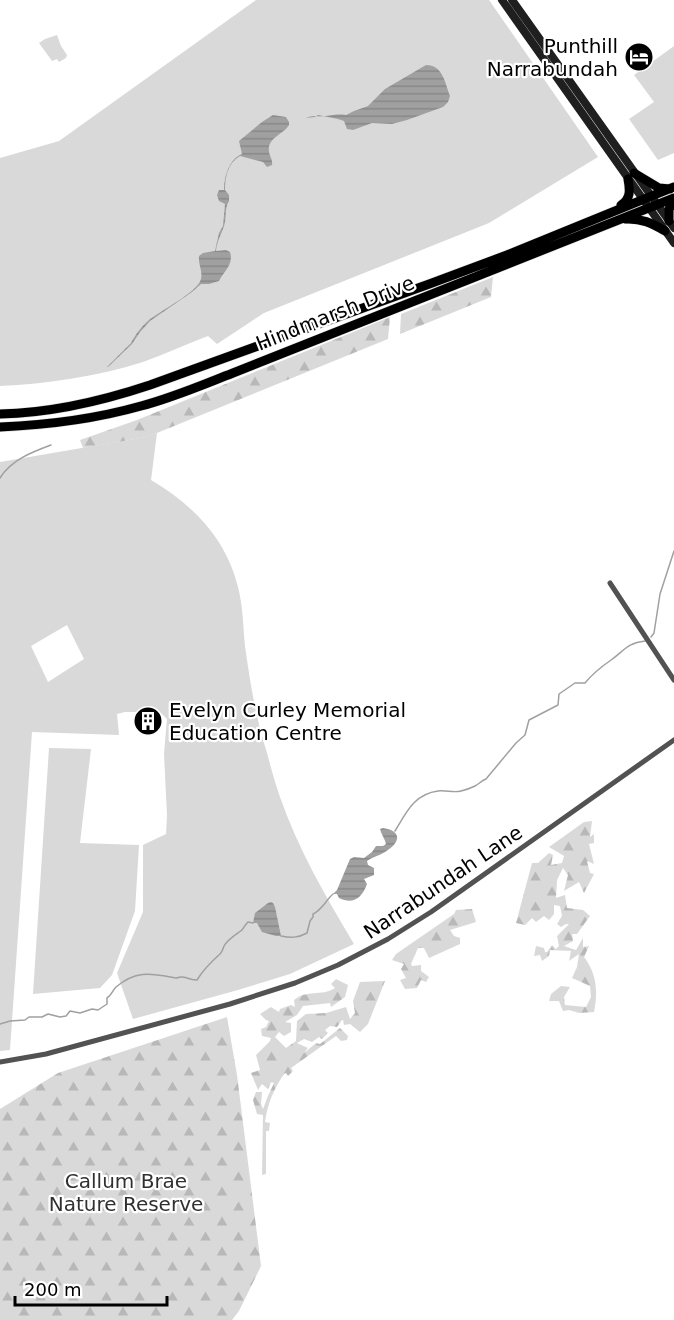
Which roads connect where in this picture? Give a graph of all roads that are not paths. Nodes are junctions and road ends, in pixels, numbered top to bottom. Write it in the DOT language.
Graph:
graph roads {
  1 [pos="502,0"];
  2 [pos="512,0"];
  3 [pos="553,72"];
  4 [pos="565,75"];
  5 [pos="564,87"];
  6 [pos="631,176"];
  7 [pos="672,188"];
  8 [pos="674,200"];
  9 [pos="650,202"];
  10 [pos="592,220"];
  11 [pos="617,220"];
  12 [pos="669,227"];
  13 [pos="674,243"];
  14 [pos="392,298"];
  15 [pos="397,308"];
  16 [pos="0,414"];
  17 [pos="0,427"];
  18 [pos="610,583"];
  19 [pos="674,680"];
  20 [pos="674,740"];
  21 [pos="0,1062"];
  1 -- 3 [label="main road"];
  2 -- 4 [label="main road"];
  3 -- 4 [label="main road"];
  3 -- 5 [label="main road"];
  4 -- 5 [label="main road"];
  4 -- 6 [label="main road"];
  5 -- 6 [label="main road"];
  6 -- 7 [label="main road"];
  6 -- 9 [label="main road"];
  6 -- 10 [label="main road"];
  7 -- 9 [label="main road, Hindmarsh Drive"];
  8 -- 9 [label="main road, Hindmarsh Drive"];
  8 -- 12 [label="main road"];
  9 -- 10 [label="main road, Hindmarsh Drive"];
  9 -- 11 [label="main road, Hindmarsh Drive"];
  9 -- 12 [label="main road"];
  10 -- 14 [label="main road, Hindmarsh Drive"];
  11 -- 12 [label="main road"];
  11 -- 15 [label="main road, Hindmarsh Drive"];
  12 -- 13 [label="main road"];
  14 -- 15 [label="main road"];
  14 -- 16 [label="main road, Hindmarsh Drive"];
  15 -- 17 [label="main road, Hindmarsh Drive"];
  18 -- 19 [label="street"];
  20 -- 21 [label="street, Narrabundah Lane"];
}
